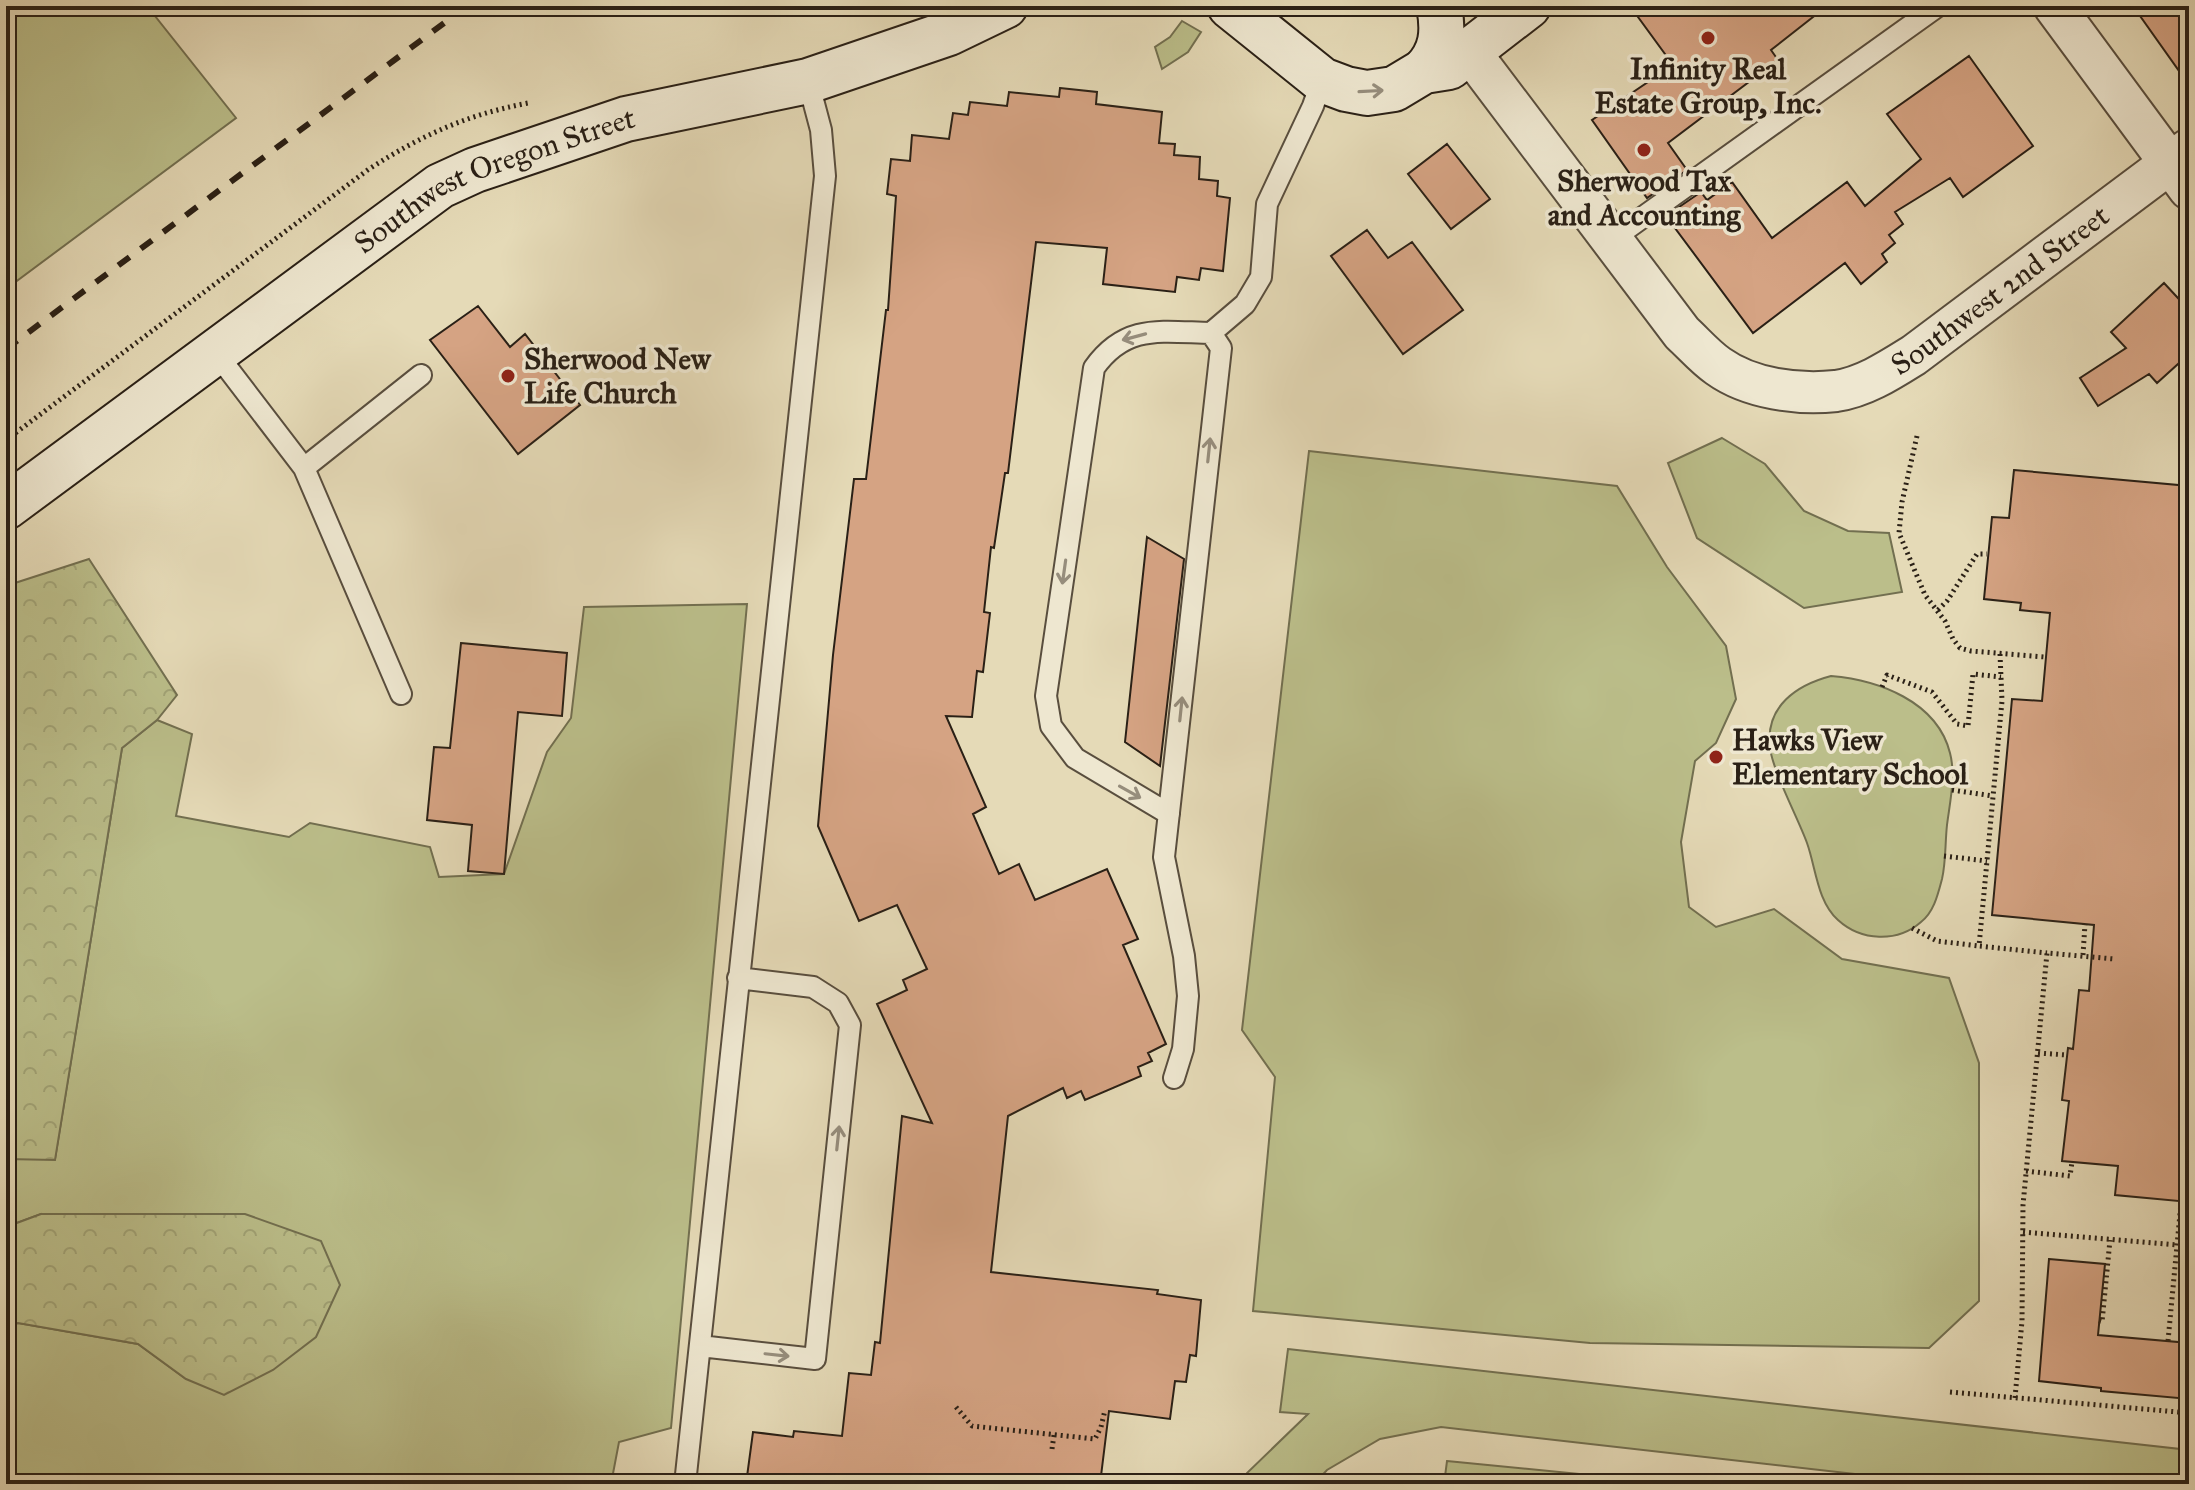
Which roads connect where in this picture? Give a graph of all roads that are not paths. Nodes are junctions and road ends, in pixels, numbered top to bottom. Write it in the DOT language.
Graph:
graph roads {
  1 [pos="1005,6"];
  2 [pos="1439,6"];
  3 [pos="1528,6"];
  4 [pos="1938,6"];
  5 [pos="2054,6"];
  6 [pos="1234,7"];
  7 [pos="1470,52"];
  8 [pos="1424,71"];
  9 [pos="1322,80"];
  10 [pos="808,81"];
  11 [pos="2183,167"];
  12 [pos="1611,240"];
  13 [pos="1211,333"];
  14 [pos="216,353"];
  15 [pos="421,375"];
  16 [pos="304,468"];
  17 [pos="26,477"];
  18 [pos="6,507"];
  19 [pos="6,539"];
  20 [pos="401,694"];
  21 [pos="1169,814"];
  22 [pos="738,978"];
  23 [pos="1174,1078"];
  24 [pos="700,1346"];
  25 [pos="685,1484"];
  1 -- 10 [label="main road, Southwest Oregon Street"];
  2 -- 8 [label="main road"];
  3 -- 7 [label="main road"];
  4 -- 12 [label="lane"];
  5 -- 11 [label="street"];
  6 -- 9 [label="main road"];
  7 -- 8 [label="main road"];
  7 -- 12 [label="street, Southwest 2nd Street"];
  9 -- 8 [label="main road, one-way"];
  9 -- 13 [label="lane"];
  10 -- 14 [label="main road, Southwest Oregon Street"];
  10 -- 22 [label="lane"];
  11 -- 12 [label="street, Southwest 2nd Street"];
  21 -- 13 [label="lane, one-way"];
  13 -- 21 [label="lane, one-way"];
  14 -- 16 [label="lane"];
  14 -- 17 [label="main road, Southwest Oregon Street"];
  15 -- 16 [label="lane"];
  16 -- 20 [label="lane"];
  17 -- 18 [label="main road, Southwest Oregon Street"];
  17 -- 19 [label="main road"];
  21 -- 23 [label="lane"];
  22 -- 24 [label="lane"];
  24 -- 22 [label="lane, one-way"];
  24 -- 25 [label="lane"];
}
